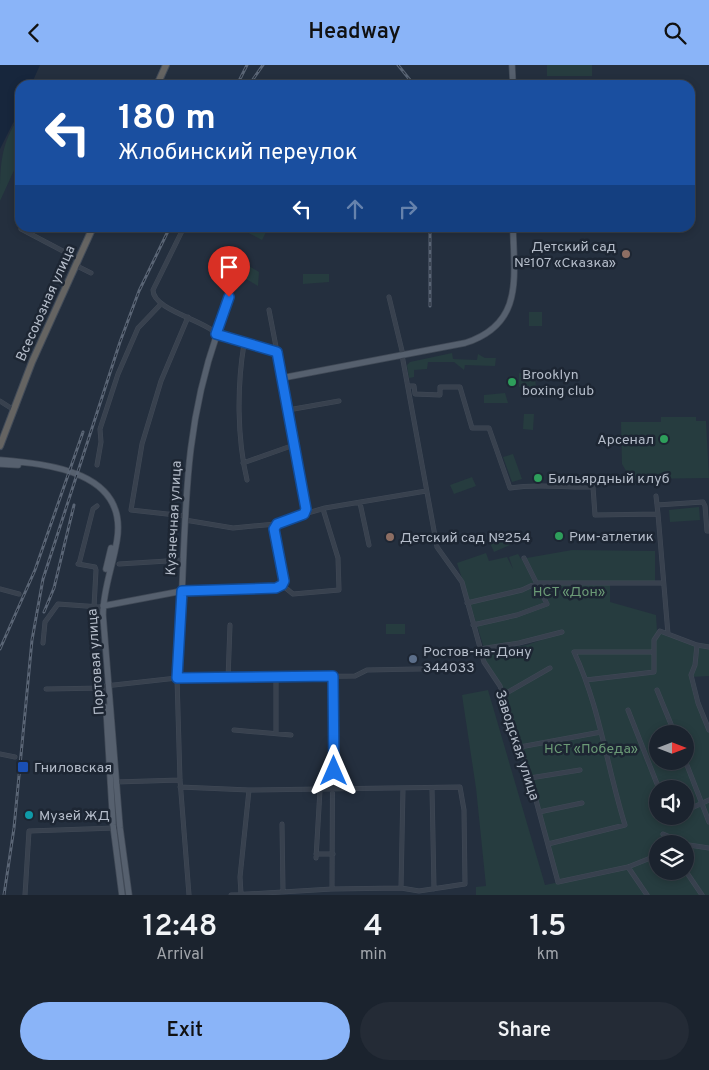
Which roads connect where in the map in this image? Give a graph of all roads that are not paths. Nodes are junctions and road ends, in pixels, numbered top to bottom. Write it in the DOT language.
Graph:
graph roads {
  1 [pos="166,65"];
  2 [pos="512,65"];
  3 [pos="159,80"];
  4 [pos="513,80"];
  5 [pos="26,232"];
  6 [pos="91,232"];
  7 [pos="182,232"];
  8 [pos="514,232"];
  9 [pos="77,262"];
  10 [pos="91,273"];
  11 [pos="229,297"];
  12 [pos="390,297"];
  13 [pos="161,304"];
  14 [pos="269,310"];
  15 [pos="188,317"];
  16 [pos="216,334"];
  17 [pos="244,344"];
  18 [pos="277,352"];
  19 [pos="403,355"];
  20 [pos="282,378"];
  21 [pos="408,386"];
  22 [pos="0,401"];
  23 [pos="339,401"];
  24 [pos="14,410"];
  25 [pos="288,410"];
  26 [pos="294,445"];
  27 [pos="0,446"];
  28 [pos="0,453"];
  29 [pos="0,460"];
  30 [pos="9,462"];
  31 [pos="243,463"];
  32 [pos="97,465"];
  33 [pos="0,466"];
  34 [pos="247,480"];
  35 [pos="426,491"];
  36 [pos="656,496"];
  37 [pos="360,503"];
  38 [pos="657,505"];
  39 [pos="96,506"];
  40 [pos="323,509"];
  41 [pos="304,514"];
  42 [pos="658,514"];
  43 [pos="185,518"];
  44 [pos="277,524"];
  45 [pos="709,531"];
  46 [pos="369,545"];
  47 [pos="524,558"];
  48 [pos="183,560"];
  49 [pos="119,564"];
  50 [pos="537,583"];
  51 [pos="662,583"];
  52 [pos="282,585"];
  53 [pos="0,589"];
  54 [pos="182,591"];
  55 [pos="19,594"];
  56 [pos="467,603"];
  57 [pos="99,607"];
  58 [pos="230,625"];
  59 [pos="473,625"];
  60 [pos="562,632"];
  61 [pos="668,634"];
  62 [pos="43,643"];
  63 [pos="697,645"];
  64 [pos="709,647"];
  65 [pos="480,649"];
  66 [pos="654,652"];
  67 [pos="469,667"];
  68 [pos="550,668"];
  69 [pos="333,676"];
  70 [pos="177,678"];
  71 [pos="276,678"];
  72 [pos="228,679"];
  73 [pos="586,680"];
  74 [pos="106,687"];
  75 [pos="46,689"];
  76 [pos="657,690"];
  77 [pos="503,695"];
  78 [pos="628,710"];
  79 [pos="671,725"];
  80 [pos="234,730"];
  81 [pos="709,730"];
  82 [pos="601,731"];
  83 [pos="276,733"];
  84 [pos="290,735"];
  85 [pos="520,747"];
  86 [pos="0,754"];
  87 [pos="15,757"];
  88 [pos="580,770"];
  89 [pos="690,770"];
  90 [pos="530,778"];
  91 [pos="655,780"];
  92 [pos="180,781"];
  93 [pos="116,782"];
  94 [pos="180,787"];
  95 [pos="403,788"];
  96 [pos="432,788"];
  97 [pos="334,789"];
  98 [pos="250,790"];
  99 [pos="320,790"];
  100 [pos="709,801"];
  101 [pos="582,803"];
  102 [pos="703,803"];
  103 [pos="694,807"];
  104 [pos="539,812"];
  105 [pos="709,822"];
  106 [pos="282,824"];
  107 [pos="120,828"];
  108 [pos="113,829"];
  109 [pos="548,844"];
  110 [pos="694,846"];
  111 [pos="709,847"];
  112 [pos="333,854"];
  113 [pos="649,859"];
  114 [pos="628,867"];
  115 [pos="692,880"];
  116 [pos="401,888"];
  117 [pos="332,889"];
  118 [pos="434,889"];
  119 [pos="283,891"];
  120 [pos="25,895"];
  121 [pos="122,895"];
  122 [pos="129,895"];
  123 [pos="189,895"];
  124 [pos="232,895"];
  125 [pos="241,895"];
  126 [pos="648,895"];
  127 [pos="702,895"];
  1 -- 3 [label="highway"];
  2 -- 4 [label="main road"];
  5 -- 9 [label="street"];
  6 -- 9 [label="highway, Всесоюзная улица"];
  7 -- 13 [label="street"];
  8 -- 19 [label="main road"];
  9 -- 10 [label="street"];
  9 -- 24 [label="highway, Всесоюзная улица"];
  11 -- 16 [label="street, Кузнечная улица"];
  12 -- 19 [label="street, Заводская улица"];
  13 -- 15 [label="street"];
  13 -- 32 [label="street"];
  14 -- 18 [label="street"];
  15 -- 16 [label="street"];
  15 -- 43 [label="street"];
  16 -- 17 [label="main road"];
  16 -- 43 [label="main road, Кузнечная улица"];
  17 -- 18 [label="main road"];
  17 -- 31 [label="street"];
  18 -- 20 [label="main road"];
  19 -- 20 [label="main road"];
  19 -- 21 [label="street, Заводская улица"];
  20 -- 25 [label="main road"];
  21 -- 35 [label="street, Заводская улица"];
  21 -- 42 [label="street"];
  22 -- 24 [label="street"];
  23 -- 25 [label="street"];
  24 -- 27 [label="highway, Всесоюзная улица"];
  25 -- 26 [label="main road"];
  26 -- 31 [label="street"];
  26 -- 41 [label="main road"];
  28 -- 30 [label="main road"];
  29 -- 30 [label="main road, Портовая улица"];
  30 -- 33 [label="main road, Портовая улица"];
  30 -- 57 [label="main road, Портовая улица"];
  31 -- 34 [label="street"];
  35 -- 37 [label="street"];
  35 -- 56 [label="street, Заводская улица"];
  36 -- 38 [label="street"];
  37 -- 40 [label="street"];
  37 -- 46 [label="street"];
  38 -- 42 [label="street"];
  38 -- 45 [label="street"];
  39 -- 57 [label="street"];
  40 -- 41 [label="street"];
  40 -- 52 [label="street"];
  41 -- 44 [label="main road"];
  42 -- 51 [label="street"];
  43 -- 44 [label="street"];
  43 -- 48 [label="main road, Кузнечная улица"];
  44 -- 52 [label="main road"];
  47 -- 50 [label="street"];
  48 -- 49 [label="street"];
  48 -- 54 [label="main road, Кузнечная улица"];
  50 -- 51 [label="street"];
  50 -- 56 [label="street"];
  50 -- 59 [label="street"];
  51 -- 61 [label="street"];
  52 -- 54 [label="main road"];
  53 -- 55 [label="street"];
  54 -- 57 [label="main road"];
  54 -- 70 [label="street, Кузнечная улица"];
  56 -- 59 [label="street, Заводская улица"];
  57 -- 62 [label="street"];
  57 -- 74 [label="main road, Портовая улица"];
  58 -- 72 [label="street"];
  59 -- 65 [label="street, Заводская улица"];
  60 -- 65 [label="street"];
  61 -- 63 [label="street"];
  61 -- 66 [label="street"];
  63 -- 64 [label="street"];
  63 -- 81 [label="street"];
  65 -- 77 [label="street, Заводская улица"];
  66 -- 73 [label="street"];
  66 -- 73 [label="street"];
  67 -- 69 [label="street"];
  68 -- 77 [label="street"];
  69 -- 71 [label="street"];
  69 -- 97 [label="street"];
  70 -- 72 [label="street"];
  70 -- 74 [label="street"];
  70 -- 92 [label="street, Кузнечная улица"];
  71 -- 72 [label="street"];
  71 -- 83 [label="street"];
  73 -- 82 [label="street"];
  74 -- 75 [label="street"];
  74 -- 93 [label="main road, Портовая улица"];
  74 -- 108 [label="main road, Портовая улица"];
  76 -- 79 [label="street"];
  77 -- 85 [label="street, Заводская улица"];
  78 -- 91 [label="street"];
  80 -- 83 [label="street"];
  82 -- 85 [label="street"];
  82 -- 109 [label="street"];
  83 -- 84 [label="street"];
  85 -- 90 [label="street, Заводская улица"];
  86 -- 87 [label="street"];
  88 -- 90 [label="street"];
  89 -- 102 [label="street"];
  90 -- 104 [label="street, Заводская улица"];
  92 -- 93 [label="street"];
  92 -- 94 [label="street, Кузнечная улица"];
  93 -- 107 [label="main road, Портовая улица"];
  94 -- 98 [label="street"];
  94 -- 123 [label="street, Кузнечная улица"];
  95 -- 96 [label="street"];
  95 -- 97 [label="street"];
  95 -- 116 [label="street"];
  96 -- 118 [label="street"];
  96 -- 118 [label="street"];
  97 -- 99 [label="street"];
  97 -- 112 [label="street"];
  98 -- 99 [label="street"];
  98 -- 125 [label="street"];
  99 -- 112 [label="street"];
  100 -- 102 [label="street"];
  101 -- 104 [label="street"];
  102 -- 103 [label="street"];
  102 -- 105 [label="street"];
  104 -- 109 [label="street, Заводская улица"];
  106 -- 119 [label="street"];
  107 -- 108 [label="street"];
  107 -- 122 [label="main road, Портовая улица"];
  108 -- 120 [label="street"];
  108 -- 121 [label="main road, Портовая улица"];
  109 -- 114 [label="street, Заводская улица"];
  110 -- 111 [label="street"];
  112 -- 117 [label="street"];
  113 -- 114 [label="street"];
  114 -- 126 [label="street"];
  115 -- 127 [label="street"];
  116 -- 117 [label="street"];
  116 -- 118 [label="street"];
  117 -- 119 [label="street"];
  119 -- 125 [label="street"];
  124 -- 125 [label="street"];
}
